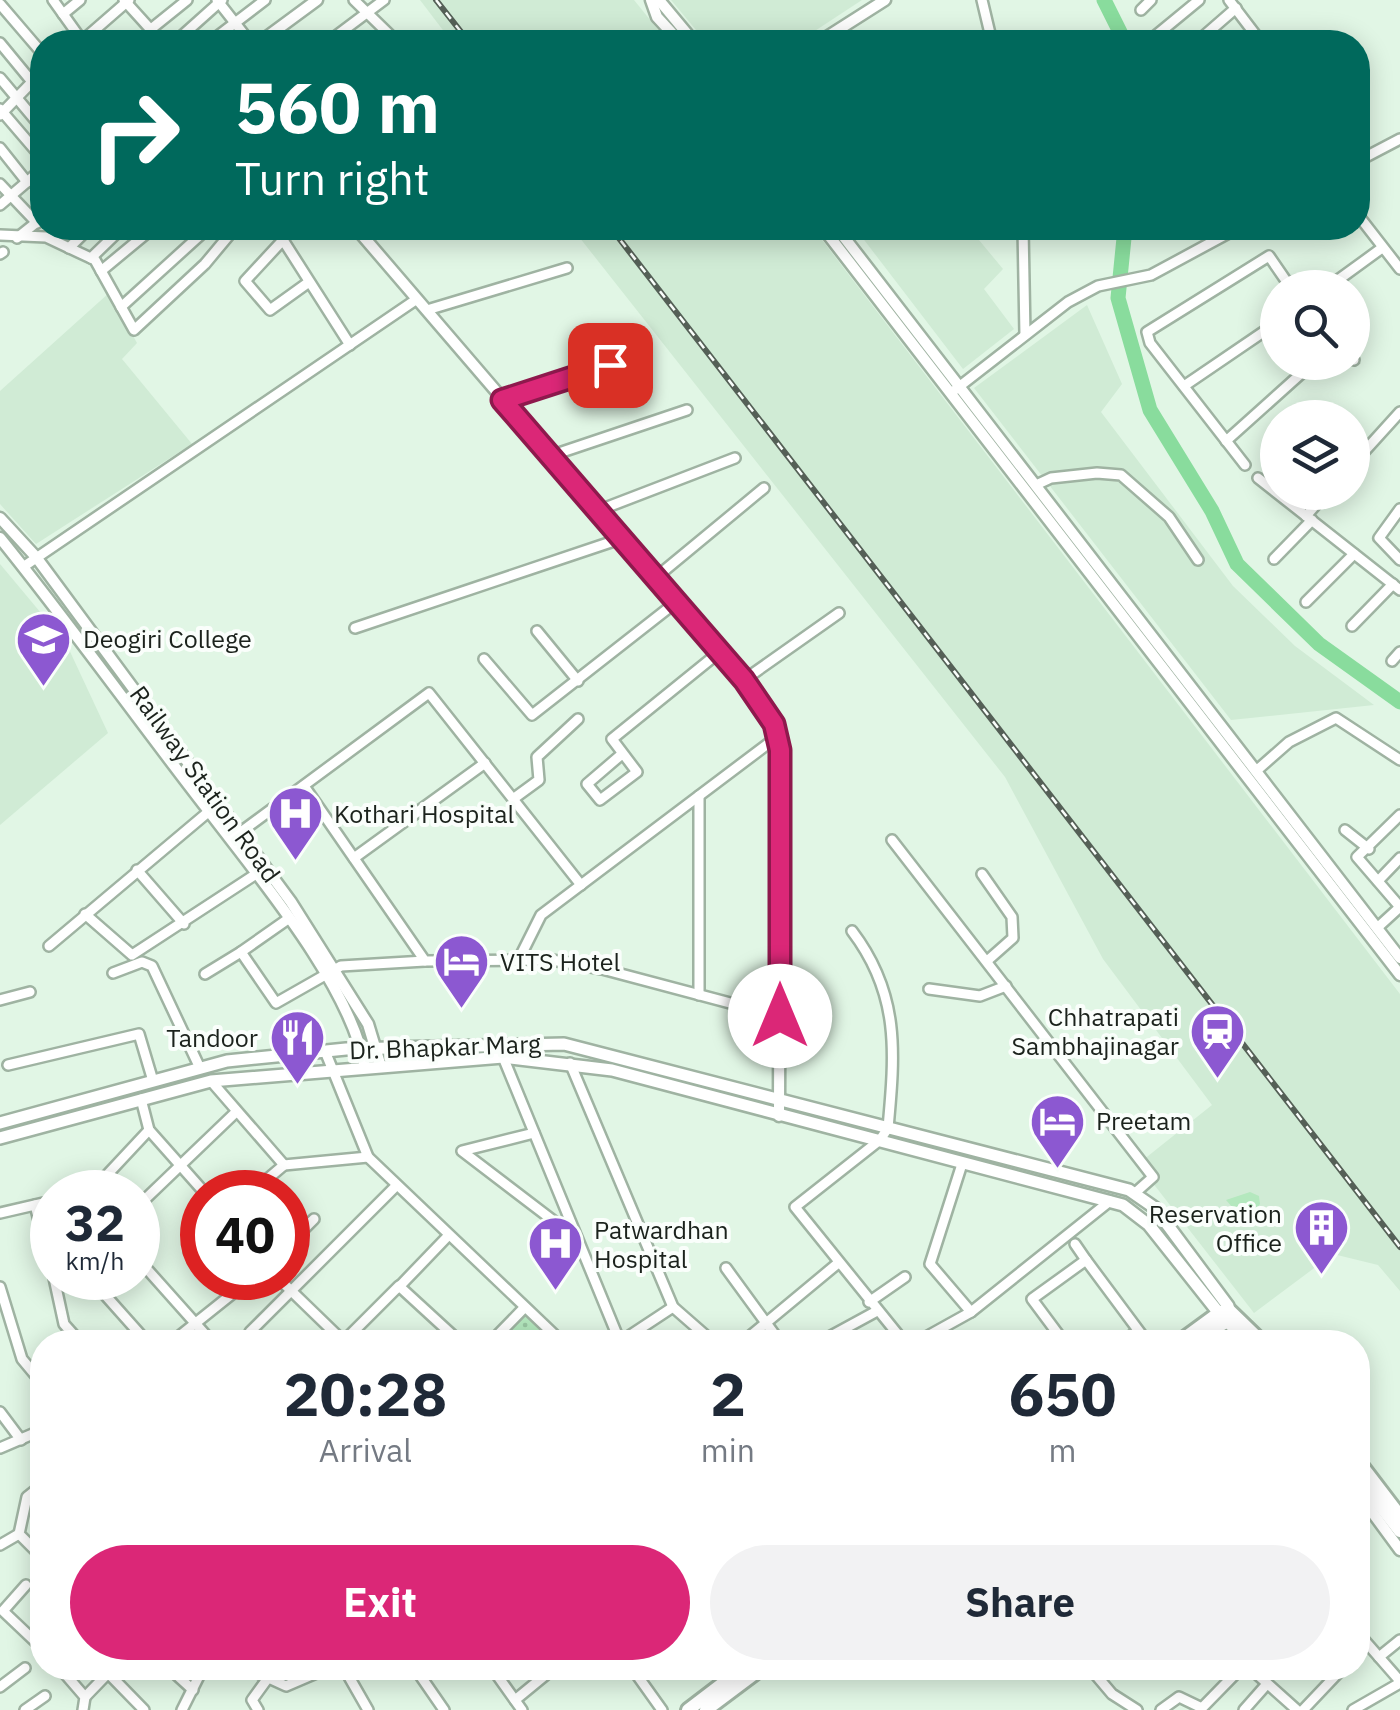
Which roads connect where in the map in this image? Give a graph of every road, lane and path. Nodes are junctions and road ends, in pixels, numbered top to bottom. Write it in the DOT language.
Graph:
graph roads {
  1 [pos="53,0"];
  2 [pos="80,0"];
  3 [pos="187,0"];
  4 [pos="264,0"];
  5 [pos="354,0"];
  6 [pos="384,0"];
  7 [pos="651,0"];
  8 [pos="659,0"];
  9 [pos="885,0"];
  10 [pos="982,0"];
  11 [pos="1151,0"];
  12 [pos="1199,0"];
  13 [pos="126,1"];
  14 [pos="219,1"];
  15 [pos="313,1"];
  16 [pos="0,4"];
  17 [pos="1232,4"];
  18 [pos="1141,10"];
  19 [pos="63,14"];
  20 [pos="365,14"];
  21 [pos="236,22"];
  22 [pos="151,29"];
  23 [pos="74,30"];
  24 [pos="96,30"];
  25 [pos="189,30"];
  26 [pos="226,30"];
  27 [pos="242,30"];
  28 [pos="276,30"];
  29 [pos="344,30"];
  30 [pos="384,30"];
  31 [pos="669,30"];
  32 [pos="684,30"];
  33 [pos="846,30"];
  34 [pos="989,30"];
  35 [pos="1163,30"];
  36 [pos="1208,30"];
  37 [pos="1252,30"];
  38 [pos="30,38"];
  39 [pos="0,43"];
  40 [pos="30,73"];
  41 [pos="0,78"];
  42 [pos="30,86"];
  43 [pos="16,98"];
  44 [pos="1,112"];
  45 [pos="30,114"];
  46 [pos="1400,140"];
  47 [pos="30,145"];
  48 [pos="0,148"];
  49 [pos="1370,156"];
  50 [pos="28,182"];
  51 [pos="0,184"];
  52 [pos="10,196"];
  53 [pos="0,205"];
  54 [pos="30,213"];
  55 [pos="30,229"];
  56 [pos="1370,232"];
  57 [pos="0,235"];
  58 [pos="18,238"];
  59 [pos="30,238"];
  60 [pos="52,240"];
  61 [pos="77,240"];
  62 [pos="110,240"];
  63 [pos="138,240"];
  64 [pos="195,240"];
  65 [pos="225,240"];
  66 [pos="366,240"];
  67 [pos="833,240"];
  68 [pos="846,240"];
  69 [pos="1024,240"];
  70 [pos="1216,240"];
  71 [pos="69,248"];
  72 [pos="1382,248"];
  73 [pos="91,258"];
  74 [pos="567,268"];
  75 [pos="1400,268"];
  76 [pos="101,270"];
  77 [pos="1278,270"];
  78 [pos="1352,270"];
  79 [pos="310,282"];
  80 [pos="418,299"];
  81 [pos="122,307"];
  82 [pos="427,310"];
  83 [pos="1260,334"];
  84 [pos="1026,336"];
  85 [pos="350,345"];
  86 [pos="646,353"];
  87 [pos="1294,380"];
  88 [pos="1184,386"];
  89 [pos="955,390"];
  90 [pos="502,400"];
  91 [pos="686,410"];
  92 [pos="1400,412"];
  93 [pos="1226,441"];
  94 [pos="1370,444"];
  95 [pos="550,456"];
  96 [pos="735,458"];
  97 [pos="1245,464"];
  98 [pos="1258,478"];
  99 [pos="1036,485"];
  100 [pos="764,488"];
  101 [pos="1400,509"];
  102 [pos="1315,510"];
  103 [pos="597,511"];
  104 [pos="0,518"];
  105 [pos="1309,518"];
  106 [pos="0,538"];
  107 [pos="620,540"];
  108 [pos="1354,554"];
  109 [pos="36,557"];
  110 [pos="1274,559"];
  111 [pos="1198,560"];
  112 [pos="1400,560"];
  113 [pos="23,567"];
  114 [pos="654,579"];
  115 [pos="1397,587"];
  116 [pos="1306,602"];
  117 [pos="675,604"];
  118 [pos="839,612"];
  119 [pos="1352,626"];
  120 [pos="356,628"];
  121 [pos="537,631"];
  122 [pos="1400,652"];
  123 [pos="718,654"];
  124 [pos="484,659"];
  125 [pos="1392,661"];
  126 [pos="744,680"];
  127 [pos="578,681"];
  128 [pos="578,718"];
  129 [pos="777,737"];
  130 [pos="622,754"];
  131 [pos="1400,760"];
  132 [pos="484,763"];
  133 [pos="1256,771"];
  134 [pos="304,786"];
  135 [pos="699,796"];
  136 [pos="513,799"];
  137 [pos="218,802"];
  138 [pos="208,812"];
  139 [pos="1400,814"];
  140 [pos="1345,830"];
  141 [pos="235,836"];
  142 [pos="892,840"];
  143 [pos="1369,849"];
  144 [pos="354,858"];
  145 [pos="1400,858"];
  146 [pos="137,870"];
  147 [pos="256,874"];
  148 [pos="982,874"];
  149 [pos="1378,881"];
  150 [pos="580,886"];
  151 [pos="1400,907"];
  152 [pos="85,914"];
  153 [pos="288,919"];
  154 [pos="184,924"];
  155 [pos="1377,928"];
  156 [pos="852,931"];
  157 [pos="49,946"];
  158 [pos="241,952"];
  159 [pos="1400,958"];
  160 [pos="519,959"];
  161 [pos="425,961"];
  162 [pos="987,961"];
  163 [pos="334,968"];
  164 [pos="112,973"];
  165 [pos="205,974"];
  166 [pos="322,974"];
  167 [pos="1400,975"];
  168 [pos="1006,986"];
  169 [pos="929,988"];
  170 [pos="30,992"];
  171 [pos="699,995"];
  172 [pos="1,998"];
  173 [pos="780,1016"];
  174 [pos="362,1048"];
  175 [pos="378,1048"];
  176 [pos="325,1051"];
  177 [pos="503,1057"];
  178 [pos="570,1062"];
  179 [pos="8,1065"];
  180 [pos="199,1066"];
  181 [pos="380,1067"];
  182 [pos="365,1068"];
  183 [pos="331,1070"];
  184 [pos="153,1081"];
  185 [pos="211,1081"];
  186 [pos="779,1098"];
  187 [pos="141,1099"];
  188 [pos="235,1113"];
  189 [pos="779,1116"];
  190 [pos="0,1122"];
  191 [pos="888,1128"];
  192 [pos="149,1130"];
  193 [pos="534,1132"];
  194 [pos="0,1138"];
  195 [pos="880,1140"];
  196 [pos="368,1157"];
  197 [pos="962,1164"];
  198 [pos="180,1165"];
  199 [pos="284,1165"];
  200 [pos="111,1170"];
  201 [pos="184,1170"];
  202 [pos="278,1170"];
  203 [pos="160,1185"];
  204 [pos="396,1186"];
  205 [pos="1135,1193"];
  206 [pos="1110,1201"];
  207 [pos="30,1206"];
  208 [pos="0,1213"];
  209 [pos="314,1219"];
  210 [pos="310,1223"];
  211 [pos="446,1237"];
  212 [pos="578,1240"];
  213 [pos="1075,1244"];
  214 [pos="1086,1260"];
  215 [pos="837,1264"];
  216 [pos="726,1268"];
  217 [pos="310,1275"];
  218 [pos="906,1277"];
  219 [pos="160,1285"];
  220 [pos="0,1287"];
  221 [pos="392,1293"];
  222 [pos="59,1300"];
  223 [pos="109,1300"];
  224 [pos="226,1300"];
  225 [pos="284,1300"];
  226 [pos="301,1300"];
  227 [pos="873,1306"];
  228 [pos="673,1307"];
  229 [pos="524,1308"];
  230 [pos="971,1312"];
  231 [pos="1226,1317"];
  232 [pos="768,1320"];
  233 [pos="196,1326"];
  234 [pos="69,1330"];
  235 [pos="136,1330"];
  236 [pos="190,1330"];
  237 [pos="200,1330"];
  238 [pos="252,1330"];
  239 [pos="331,1330"];
  240 [pos="355,1330"];
  241 [pos="447,1330"];
  242 [pos="503,1330"];
  243 [pos="549,1330"];
  244 [pos="615,1330"];
  245 [pos="638,1330"];
  246 [pos="699,1330"];
  247 [pos="757,1330"];
  248 [pos="773,1330"];
  249 [pos="838,1330"];
  250 [pos="894,1330"];
  251 [pos="939,1330"];
  252 [pos="1055,1330"];
  253 [pos="1138,1330"];
  254 [pos="1202,1330"];
  255 [pos="1210,1330"];
  256 [pos="1238,1330"];
  257 [pos="1245,1330"];
  258 [pos="14,1333"];
  259 [pos="0,1337"];
  260 [pos="30,1369"];
  261 [pos="0,1412"];
  262 [pos="30,1436"];
  263 [pos="21,1440"];
  264 [pos="0,1448"];
  265 [pos="1370,1476"];
  266 [pos="1370,1493"];
  267 [pos="30,1496"];
  268 [pos="1370,1510"];
  269 [pos="1400,1516"];
  270 [pos="1400,1532"];
  271 [pos="19,1534"];
  272 [pos="30,1545"];
  273 [pos="0,1546"];
  274 [pos="1400,1550"];
  275 [pos="26,1585"];
  276 [pos="3,1613"];
  277 [pos="30,1633"];
  278 [pos="1400,1640"];
  279 [pos="1370,1647"];
  280 [pos="1379,1657"];
  281 [pos="24,1668"];
  282 [pos="71,1680"];
  283 [pos="100,1680"];
  284 [pos="118,1680"];
  285 [pos="182,1680"];
  286 [pos="198,1680"];
  287 [pos="267,1680"];
  288 [pos="272,1680"];
  289 [pos="300,1680"];
  290 [pos="351,1680"];
  291 [pos="423,1680"];
  292 [pos="501,1680"];
  293 [pos="539,1680"];
  294 [pos="641,1680"];
  295 [pos="727,1680"];
  296 [pos="747,1680"];
  297 [pos="1100,1680"];
  298 [pos="1229,1680"];
  299 [pos="1263,1680"];
  300 [pos="1329,1680"];
  301 [pos="1400,1682"];
  302 [pos="1267,1684"];
  303 [pos="0,1687"];
  304 [pos="193,1690"];
  305 [pos="45,1696"];
  306 [pos="85,1696"];
  307 [pos="515,1700"];
  308 [pos="713,1708"];
  309 [pos="1295,1709"];
  310 [pos="25,1710"];
  311 [pos="83,1710"];
  312 [pos="144,1710"];
  313 [pos="182,1710"];
  314 [pos="258,1710"];
  315 [pos="368,1710"];
  316 [pos="444,1710"];
  317 [pos="522,1710"];
  318 [pos="662,1710"];
  319 [pos="688,1710"];
  320 [pos="1137,1710"];
  321 [pos="1161,1710"];
  322 [pos="1244,1710"];
  323 [pos="1353,1710"];
  1 -- 19 [label="street"];
  2 -- 19 [label="street"];
  3 -- 22 [label="street"];
  4 -- 21 [label="street"];
  5 -- 20 [label="street"];
  6 -- 20 [label="street"];
  7 -- 31 [label="street"];
  8 -- 32 [label="street"];
  9 -- 33 [label="street"];
  10 -- 34 [label="street"];
  11 -- 18 [label="street"];
  12 -- 35 [label="street"];
  13 -- 22 [label="street"];
  13 -- 24 [label="street"];
  14 -- 21 [label="street"];
  14 -- 25 [label="street"];
  15 -- 28 [label="street"];
  16 -- 38 [label="street"];
  17 -- 36 [label="street"];
  17 -- 37 [label="street"];
  19 -- 23 [label="street"];
  20 -- 29 [label="street"];
  20 -- 30 [label="street"];
  21 -- 26 [label="street"];
  21 -- 27 [label="street"];
  39 -- 40 [label="street"];
  41 -- 43 [label="street"];
  42 -- 43 [label="street"];
  43 -- 44 [label="street"];
  43 -- 45 [label="street"];
  44 -- 47 [label="street"];
  46 -- 49 [label="street"];
  48 -- 50 [label="street"];
  50 -- 52 [label="street"];
  51 -- 52 [label="street"];
  52 -- 53 [label="street"];
  52 -- 54 [label="street"];
  55 -- 58 [label="street"];
  56 -- 72 [label="street"];
  57 -- 58 [label="street"];
  58 -- 59 [label="street"];
  60 -- 71 [label="street"];
  61 -- 71 [label="street"];
  62 -- 73 [label="street"];
  63 -- 76 [label="street"];
  64 -- 81 [label="street"];
  65 -- 81 [label="street"];
  66 -- 80 [label="street"];
  67 -- 89 [label="street"];
  68 -- 89 [label="street"];
  69 -- 84 [label="street"];
  70 -- 84 [label="street"];
  71 -- 73 [label="street"];
  72 -- 75 [label="street"];
  72 -- 78 [label="street"];
  73 -- 76 [label="street"];
  74 -- 82 [label="street"];
  76 -- 81 [label="street"];
  77 -- 88 [label="street"];
  79 -- 79 [label="street"];
  79 -- 85 [label="street"];
  80 -- 82 [label="street"];
  80 -- 85 [label="street"];
  82 -- 90 [label="street"];
  83 -- 88 [label="street"];
  84 -- 89 [label="street"];
  85 -- 109 [label="street"];
  86 -- 90 [label="street"];
  87 -- 93 [label="street"];
  88 -- 93 [label="street"];
  89 -- 99 [label="street"];
  89 -- 167 [label="street"];
  90 -- 95 [label="street"];
  91 -- 95 [label="street"];
  92 -- 94 [label="street"];
  93 -- 97 [label="street"];
  95 -- 103 [label="street"];
  96 -- 103 [label="street"];
  98 -- 105 [label="street"];
  99 -- 111 [label="street"];
  99 -- 133 [label="street"];
  100 -- 114 [label="street"];
  101 -- 112 [label="street"];
  102 -- 105 [label="street"];
  103 -- 107 [label="street"];
  104 -- 109 [label="street, Railway Station Road"];
  105 -- 108 [label="street"];
  105 -- 110 [label="street"];
  106 -- 113 [label="street, Railway Station Road"];
  107 -- 114 [label="street"];
  107 -- 120 [label="street"];
  108 -- 115 [label="street"];
  108 -- 116 [label="street"];
  109 -- 113 [label="street"];
  109 -- 137 [label="street, Railway Station Road"];
  113 -- 138 [label="street, Railway Station Road"];
  114 -- 117 [label="street"];
  115 -- 119 [label="street"];
  117 -- 123 [label="street"];
  117 -- 127 [label="street"];
  118 -- 126 [label="street"];
  121 -- 127 [label="street"];
  122 -- 125 [label="street"];
  123 -- 126 [label="street"];
  123 -- 130 [label="street"];
  124 -- 127 [label="street"];
  126 -- 129 [label="street"];
  128 -- 136 [label="street"];
  129 -- 135 [label="street"];
  129 -- 173 [label="street"];
  130 -- 130 [label="street"];
  131 -- 133 [label="street"];
  132 -- 134 [label="street"];
  132 -- 136 [label="street"];
  132 -- 144 [label="street"];
  133 -- 155 [label="street"];
  134 -- 141 [label="street"];
  134 -- 144 [label="street"];
  135 -- 150 [label="street"];
  135 -- 171 [label="street"];
  136 -- 150 [label="street"];
  137 -- 138 [label="street"];
  137 -- 141 [label="street, Railway Station Road"];
  138 -- 141 [label="street, Railway Station Road"];
  138 -- 146 [label="street"];
  139 -- 143 [label="street"];
  140 -- 143 [label="street"];
  141 -- 147 [label="street, Railway Station Road"];
  141 -- 163 [label="street, Railway Station Road"];
  142 -- 162 [label="street"];
  143 -- 149 [label="street"];
  144 -- 161 [label="street"];
  145 -- 149 [label="street"];
  146 -- 152 [label="street"];
  146 -- 154 [label="street"];
  147 -- 153 [label="street, Railway Station Road"];
  147 -- 154 [label="street"];
  148 -- 162 [label="street"];
  149 -- 151 [label="street"];
  150 -- 160 [label="street"];
  151 -- 155 [label="street"];
  152 -- 154 [label="street"];
  152 -- 157 [label="street"];
  153 -- 158 [label="street"];
  153 -- 166 [label="street, Railway Station Road"];
  155 -- 159 [label="street"];
  156 -- 191 [label="street"];
  158 -- 165 [label="street"];
  158 -- 166 [label="street"];
  160 -- 161 [label="street"];
  160 -- 171 [label="street"];
  161 -- 163 [label="street"];
  162 -- 168 [label="street"];
  163 -- 166 [label="street"];
  163 -- 175 [label="street, Railway Station Road"];
  164 -- 180 [label="street"];
  166 -- 174 [label="street, Railway Station Road"];
  168 -- 169 [label="street"];
  168 -- 205 [label="street"];
  170 -- 172 [label="street"];
  171 -- 173 [label="street"];
  173 -- 186 [label="street"];
  174 -- 175 [label="main road, Dr. Bhapkar Marg"];
  174 -- 176 [label="main road, Dr. Bhapkar Marg"];
  174 -- 182 [label="street, Railway Station Road"];
  175 -- 181 [label="street, Railway Station Road"];
  175 -- 186 [label="main road, Dr. Bhapkar Marg"];
  176 -- 180 [label="main road, Dr. Bhapkar Marg"];
  176 -- 183 [label="street"];
  177 -- 178 [label="main road, Dr. Bhapkar Marg"];
  177 -- 181 [label="main road, Dr. Bhapkar Marg"];
  177 -- 193 [label="street"];
  178 -- 189 [label="main road, Dr. Bhapkar Marg"];
  178 -- 228 [label="street"];
  179 -- 184 [label="street"];
  180 -- 184 [label="main road, Dr. Bhapkar Marg"];
  181 -- 182 [label="main road, Dr. Bhapkar Marg"];
  182 -- 183 [label="main road, Dr. Bhapkar Marg"];
  183 -- 185 [label="main road, Dr. Bhapkar Marg"];
  183 -- 196 [label="street"];
  184 -- 190 [label="main road, Dr. Bhapkar Marg"];
  185 -- 187 [label="main road, Dr. Bhapkar Marg"];
  185 -- 188 [label="street"];
  186 -- 189 [label="street"];
  186 -- 191 [label="main road, Dr. Bhapkar Marg"];
  187 -- 192 [label="street"];
  187 -- 194 [label="main road, Dr. Bhapkar Marg"];
  188 -- 198 [label="street"];
  188 -- 199 [label="street"];
  189 -- 195 [label="main road, Dr. Bhapkar Marg"];
  191 -- 195 [label="street"];
  191 -- 205 [label="main road, Dr. Bhapkar Marg"];
  192 -- 198 [label="street"];
  192 -- 200 [label="street"];
  193 -- 212 [label="street"];
  193 -- 212 [label="street"];
  195 -- 197 [label="main road, Dr. Bhapkar Marg"];
  195 -- 215 [label="street"];
  196 -- 199 [label="street"];
  196 -- 204 [label="street"];
  197 -- 206 [label="main road, Dr. Bhapkar Marg"];
  197 -- 230 [label="street"];
  198 -- 201 [label="street"];
  198 -- 203 [label="street"];
  199 -- 202 [label="street"];
  204 -- 211 [label="street"];
  204 -- 217 [label="street"];
  205 -- 231 [label="main road"];
  206 -- 230 [label="street"];
  206 -- 231 [label="main road, Dr. Bhapkar Marg"];
  207 -- 208 [label="street"];
  209 -- 210 [label="street"];
  211 -- 221 [label="street"];
  211 -- 229 [label="street"];
  212 -- 244 [label="street"];
  213 -- 214 [label="street"];
  214 -- 252 [label="street"];
  214 -- 253 [label="street"];
  215 -- 227 [label="street"];
  215 -- 232 [label="street"];
  216 -- 232 [label="street"];
  218 -- 227 [label="street"];
  219 -- 233 [label="street"];
  220 -- 258 [label="street"];
  221 -- 240 [label="street"];
  221 -- 241 [label="street"];
  222 -- 234 [label="street"];
  223 -- 235 [label="street"];
  224 -- 233 [label="street"];
  225 -- 238 [label="street"];
  226 -- 239 [label="street"];
  227 -- 249 [label="street"];
  227 -- 250 [label="street"];
  228 -- 245 [label="street"];
  228 -- 246 [label="street"];
  229 -- 242 [label="street"];
  229 -- 243 [label="street"];
  230 -- 251 [label="street"];
  231 -- 254 [label="main road"];
  231 -- 255 [label="main road"];
  231 -- 256 [label="main road"];
  231 -- 257 [label="main road"];
  232 -- 247 [label="street"];
  232 -- 248 [label="street"];
  233 -- 236 [label="street"];
  233 -- 237 [label="street"];
  258 -- 259 [label="street"];
  258 -- 260 [label="street"];
  261 -- 263 [label="street"];
  262 -- 263 [label="street"];
  263 -- 264 [label="street"];
  265 -- 269 [label="main road"];
  266 -- 270 [label="main road"];
  267 -- 271 [label="street"];
  268 -- 274 [label="street"];
  271 -- 272 [label="street"];
  271 -- 273 [label="street"];
  275 -- 276 [label="street"];
  276 -- 277 [label="street"];
  278 -- 280 [label="street"];
  279 -- 280 [label="street"];
  280 -- 301 [label="street"];
  281 -- 303 [label="street"];
  282 -- 306 [label="street"];
  283 -- 306 [label="street"];
  284 -- 312 [label="street"];
  285 -- 304 [label="street"];
  286 -- 304 [label="street"];
  287 -- 314 [label="street"];
  288 -- 289 [label="street"];
  290 -- 315 [label="street"];
  291 -- 316 [label="street"];
  292 -- 307 [label="street"];
  293 -- 307 [label="street"];
  294 -- 318 [label="street"];
  295 -- 319 [label="main road"];
  296 -- 308 [label="main road"];
  297 -- 320 [label="street"];
  298 -- 321 [label="street"];
  299 -- 302 [label="street"];
  300 -- 309 [label="street"];
  301 -- 323 [label="street"];
  302 -- 309 [label="street"];
  302 -- 322 [label="street"];
  304 -- 313 [label="street"];
  305 -- 310 [label="street"];
  306 -- 311 [label="street"];
  307 -- 317 [label="street"];
}
